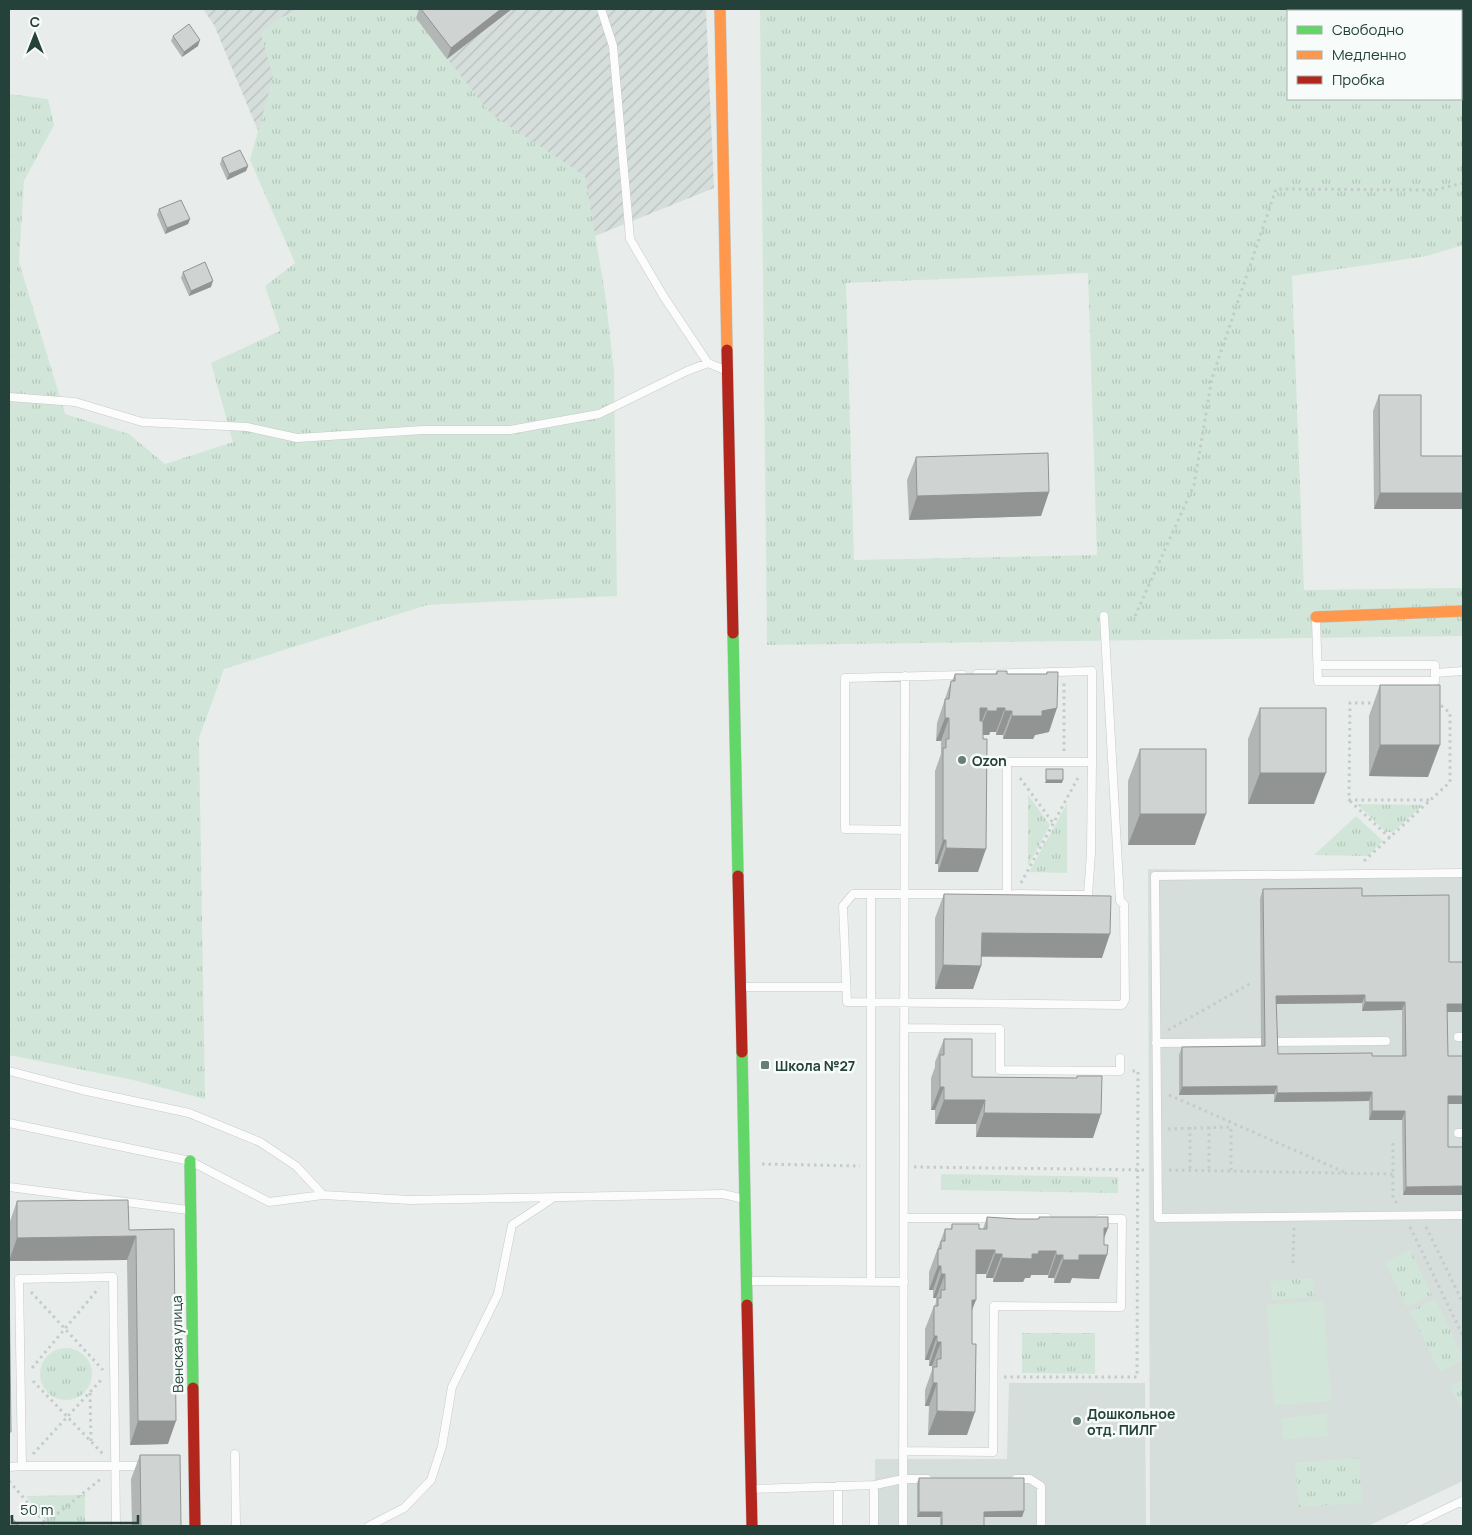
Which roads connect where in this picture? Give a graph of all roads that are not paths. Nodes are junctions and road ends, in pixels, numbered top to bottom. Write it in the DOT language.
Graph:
graph roads {
  1 [pos="600,9"];
  2 [pos="720,9"];
  3 [pos="708,363"];
  4 [pos="729,371"];
  5 [pos="9,397"];
  6 [pos="1463,611"];
  7 [pos="1104,616"];
  8 [pos="1316,617"];
  9 [pos="1318,665"];
  10 [pos="1463,671"];
  11 [pos="905,676"];
  12 [pos="1435,677"];
  13 [pos="1089,762"];
  14 [pos="904,830"];
  15 [pos="1463,873"];
  16 [pos="871,894"];
  17 [pos="904,894"];
  18 [pos="1011,894"];
  19 [pos="740,987"];
  20 [pos="846,987"];
  21 [pos="870,1002"];
  22 [pos="906,1003"];
  23 [pos="905,1028"];
  24 [pos="1156,1039"];
  25 [pos="1386,1041"];
  26 [pos="1120,1058"];
  27 [pos="9,1071"];
  28 [pos="9,1123"];
  29 [pos="190,1161"];
  30 [pos="9,1187"];
  31 [pos="324,1195"];
  32 [pos="553,1198"];
  33 [pos="746,1200"];
  34 [pos="190,1210"];
  35 [pos="1463,1215"];
  36 [pos="904,1218"];
  37 [pos="1052,1218"];
  38 [pos="1092,1218"];
  39 [pos="747,1281"];
  40 [pos="871,1282"];
  41 [pos="904,1282"];
  42 [pos="903,1451"];
  43 [pos="235,1454"];
  44 [pos="22,1466"];
  45 [pos="152,1466"];
  46 [pos="9,1467"];
  47 [pos="116,1467"];
  48 [pos="903,1479"];
  49 [pos="932,1479"];
  50 [pos="1010,1479"];
  51 [pos="874,1485"];
  52 [pos="838,1486"];
  53 [pos="752,1489"];
  54 [pos="1463,1504"];
  55 [pos="116,1526"];
  56 [pos="195,1526"];
  57 [pos="236,1526"];
  58 [pos="369,1526"];
  59 [pos="752,1526"];
  60 [pos="838,1526"];
  61 [pos="874,1526"];
  62 [pos="903,1526"];
  63 [pos="1041,1526"];
  64 [pos="1410,1526"];
  1 -- 3 [label="lane"];
  2 -- 4 [label="street"];
  3 -- 4 [label="lane"];
  3 -- 5 [label="lane"];
  4 -- 19 [label="street"];
  6 -- 8 [label="street"];
  7 -- 22 [label="lane"];
  8 -- 9 [label="lane"];
  9 -- 12 [label="lane"];
  9 -- 12 [label="lane"];
  10 -- 12 [label="lane"];
  11 -- 13 [label="lane"];
  11 -- 14 [label="lane"];
  11 -- 14 [label="lane"];
  13 -- 18 [label="lane"];
  13 -- 18 [label="lane"];
  14 -- 17 [label="lane"];
  15 -- 24 [label="lane"];
  16 -- 17 [label="lane"];
  16 -- 20 [label="lane"];
  16 -- 21 [label="lane"];
  17 -- 18 [label="lane"];
  17 -- 22 [label="lane"];
  19 -- 20 [label="lane"];
  19 -- 33 [label="street"];
  20 -- 21 [label="lane"];
  21 -- 22 [label="lane"];
  21 -- 40 [label="lane"];
  22 -- 23 [label="lane"];
  23 -- 26 [label="lane"];
  23 -- 36 [label="lane"];
  24 -- 25 [label="lane"];
  24 -- 35 [label="lane"];
  27 -- 31 [label="lane"];
  28 -- 29 [label="lane"];
  29 -- 31 [label="lane"];
  29 -- 34 [label="street, Венская улица"];
  30 -- 34 [label="lane"];
  31 -- 32 [label="lane"];
  32 -- 33 [label="lane"];
  32 -- 58 [label="lane"];
  33 -- 39 [label="street"];
  34 -- 56 [label="street, Венская улица"];
  36 -- 37 [label="lane"];
  36 -- 41 [label="lane"];
  38 -- 42 [label="lane"];
  39 -- 40 [label="lane"];
  39 -- 53 [label="street"];
  40 -- 41 [label="lane"];
  41 -- 42 [label="lane"];
  42 -- 48 [label="lane"];
  43 -- 57 [label="lane"];
  44 -- 46 [label="lane"];
  44 -- 47 [label="lane"];
  44 -- 47 [label="lane"];
  45 -- 47 [label="lane"];
  47 -- 55 [label="lane"];
  48 -- 49 [label="lane"];
  48 -- 51 [label="lane"];
  48 -- 62 [label="lane"];
  50 -- 63 [label="lane"];
  51 -- 52 [label="lane"];
  51 -- 61 [label="lane"];
  52 -- 53 [label="lane"];
  52 -- 60 [label="lane"];
  53 -- 59 [label="street"];
  54 -- 64 [label="lane"];
}
